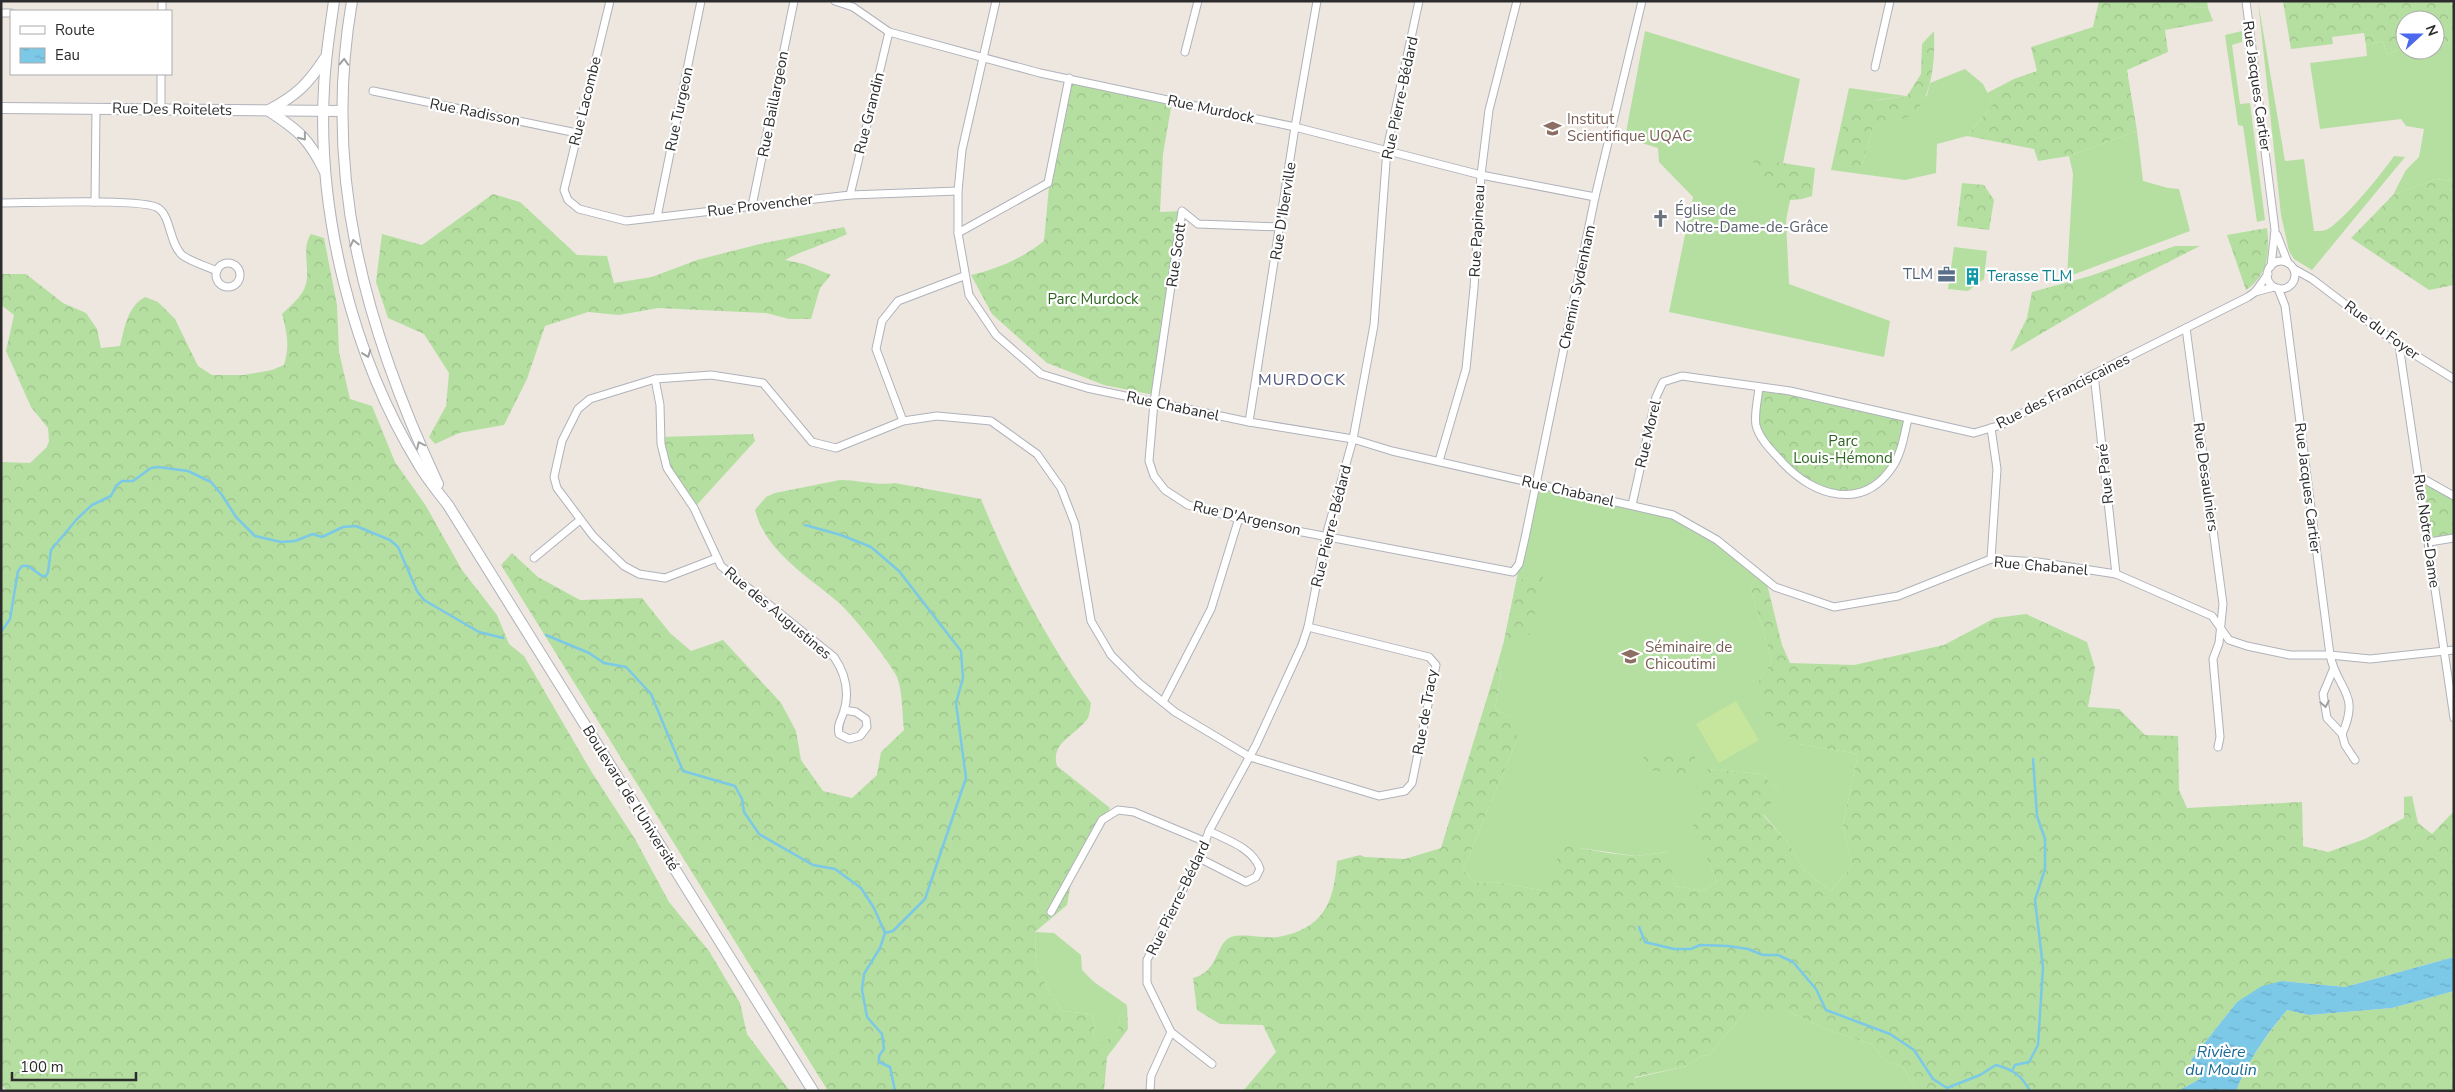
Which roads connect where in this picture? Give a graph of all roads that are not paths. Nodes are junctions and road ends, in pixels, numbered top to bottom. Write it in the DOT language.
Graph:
graph roads {
  1 [pos="334,1"];
  2 [pos="352,1"];
  3 [pos="610,1"];
  4 [pos="702,1"];
  5 [pos="794,1"];
  6 [pos="835,1"];
  7 [pos="996,1"];
  8 [pos="1198,1"];
  9 [pos="1318,1"];
  10 [pos="1419,1"];
  11 [pos="1517,1"];
  12 [pos="1642,1"];
  13 [pos="1890,1"];
  14 [pos="2246,1"];
  15 [pos="889,32"];
  16 [pos="1185,52"];
  17 [pos="326,57"];
  18 [pos="984,58"];
  19 [pos="1876,67"];
  20 [pos="161,75"];
  21 [pos="1069,78"];
  22 [pos="372,91"];
  23 [pos="1,108"];
  24 [pos="96,108"];
  25 [pos="161,109"];
  26 [pos="268,111"];
  27 [pos="342,111"];
  28 [pos="324,112"];
  29 [pos="1295,126"];
  30 [pos="576,133"];
  31 [pos="1387,149"];
  32 [pos="326,174"];
  33 [pos="1481,175"];
  34 [pos="958,191"];
  35 [pos="850,194"];
  36 [pos="1595,198"];
  37 [pos="568,200"];
  38 [pos="95,202"];
  39 [pos="1,203"];
  40 [pos="752,206"];
  41 [pos="657,217"];
  42 [pos="1281,227"];
  43 [pos="2275,230"];
  44 [pos="958,233"];
  45 [pos="2288,263"];
  46 [pos="2271,266"];
  47 [pos="2294,269"];
  48 [pos="217,271"];
  49 [pos="2268,274"];
  50 [pos="964,276"];
  51 [pos="2312,279"];
  52 [pos="2292,283"];
  53 [pos="2276,288"];
  54 [pos="2255,292"];
  55 [pos="2284,306"];
  56 [pos="2186,328"];
  57 [pos="2399,345"];
  58 [pos="2094,374"];
  59 [pos="1682,376"];
  60 [pos="655,379"];
  61 [pos="2454,379"];
  62 [pos="1759,387"];
  63 [pos="1154,402"];
  64 [pos="1908,419"];
  65 [pos="903,421"];
  66 [pos="1249,422"];
  67 [pos="1991,428"];
  68 [pos="1353,439"];
  69 [pos="1439,461"];
  70 [pos="2420,477"];
  71 [pos="1536,484"];
  72 [pos="2454,496"];
  73 [pos="448,505"];
  74 [pos="1632,505"];
  75 [pos="1239,518"];
  76 [pos="580,520"];
  77 [pos="1326,536"];
  78 [pos="2454,538"];
  79 [pos="2429,542"];
  80 [pos="534,558"];
  81 [pos="717,558"];
  82 [pos="1991,559"];
  83 [pos="1513,572"];
  84 [pos="2116,574"];
  85 [pos="2220,626"];
  86 [pos="1308,627"];
  87 [pos="2454,650"];
  88 [pos="2444,651"];
  89 [pos="2330,655"];
  90 [pos="2333,670"];
  91 [pos="1163,702"];
  92 [pos="844,710"];
  93 [pos="2454,718"];
  94 [pos="2342,734"];
  95 [pos="2218,747"];
  96 [pos="1250,756"];
  97 [pos="2355,760"];
  98 [pos="1209,830"];
  99 [pos="1206,842"];
  100 [pos="1199,858"];
  101 [pos="1051,912"];
  102 [pos="1171,1032"];
  103 [pos="1212,1064"];
  104 [pos="814,1091"];
  105 [pos="1150,1091"];
  1 -- 17 [label="main road, Boulevard de l'Université"];
  27 -- 2 [label="main road, Boulevard de l'Université, one-way"];
  3 -- 30 [label="street, Rue Lacombe"];
  4 -- 41 [label="street, Rue Turgeon"];
  5 -- 40 [label="street, Rue Baillargeon"];
  6 -- 15 [label="street, Rue Murdock"];
  7 -- 18 [label="street, Rue Chabanel"];
  8 -- 16 [label="street"];
  9 -- 29 [label="street, Rue D'Iberville"];
  10 -- 31 [label="street, Rue Pierre-Bédard"];
  11 -- 33 [label="street, Rue Papineau"];
  12 -- 36 [label="street, Chemin Sydenham"];
  13 -- 19 [label="street"];
  14 -- 43 [label="street, Rue Jacques Cartier"];
  15 -- 18 [label="street, Rue Murdock"];
  15 -- 35 [label="street, Rue Grandin"];
  17 -- 26 [label="main road"];
  17 -- 28 [label="main road, Boulevard de l'Université"];
  18 -- 21 [label="street, Rue Murdock"];
  18 -- 34 [label="street, Rue Chabanel"];
  20 -- 25 [label="street"];
  21 -- 29 [label="street, Rue Murdock"];
  21 -- 44 [label="street"];
  22 -- 30 [label="street, Rue Radisson"];
  23 -- 24 [label="main road, Rue Des Roitelets"];
  24 -- 25 [label="main road, Rue Des Roitelets"];
  24 -- 38 [label="street"];
  25 -- 26 [label="main road, Rue Des Roitelets"];
  26 -- 28 [label="main road, Rue Des Roitelets"];
  26 -- 32 [label="main road, one-way"];
  27 -- 28 [label="main road, Rue Des Roitelets"];
  73 -- 27 [label="main road, Boulevard de l'Université, one-way"];
  28 -- 32 [label="main road, Boulevard de l'Université"];
  29 -- 31 [label="street, Rue Murdock"];
  29 -- 42 [label="street, Rue D'Iberville"];
  30 -- 37 [label="street, Rue Lacombe"];
  31 -- 33 [label="street, Rue Murdock"];
  31 -- 68 [label="street, Rue Pierre-Bédard"];
  32 -- 73 [label="main road, Boulevard de l'Université, one-way"];
  33 -- 36 [label="street, Rue Murdock"];
  33 -- 69 [label="street, Rue Papineau"];
  34 -- 35 [label="street, Rue Provencher"];
  34 -- 44 [label="street, Rue Chabanel"];
  35 -- 40 [label="street, Rue Provencher"];
  36 -- 71 [label="street, Chemin Sydenham"];
  37 -- 41 [label="street, Rue Provencher"];
  38 -- 39 [label="street"];
  38 -- 48 [label="street"];
  40 -- 41 [label="street, Rue Provencher"];
  42 -- 63 [label="street, Rue Scott"];
  42 -- 66 [label="street, Rue D'Iberville"];
  43 -- 45 [label="street, Rue Jacques Cartier"];
  43 -- 46 [label="street, Rue Jacques Cartier"];
  44 -- 50 [label="street, Rue Chabanel"];
  45 -- 46 [label="street"];
  45 -- 47 [label="street"];
  46 -- 49 [label="street"];
  47 -- 51 [label="street, Rue du Foyer"];
  47 -- 52 [label="street"];
  49 -- 53 [label="street"];
  49 -- 54 [label="street, Rue des Franciscaines"];
  50 -- 63 [label="street, Rue Chabanel"];
  50 -- 65 [label="street"];
  51 -- 52 [label="street"];
  51 -- 57 [label="street, Rue du Foyer"];
  52 -- 53 [label="street"];
  52 -- 55 [label="street, Rue Jacques Cartier"];
  53 -- 54 [label="street, Rue des Franciscaines"];
  53 -- 55 [label="street, Rue Jacques Cartier"];
  54 -- 56 [label="street, Rue des Franciscaines"];
  55 -- 89 [label="street, Rue Jacques Cartier"];
  56 -- 58 [label="street, Rue des Franciscaines"];
  56 -- 85 [label="street, Rue Desaulniers"];
  57 -- 61 [label="street, Rue du Foyer"];
  57 -- 70 [label="street, Rue Notre-Dame"];
  58 -- 67 [label="street, Rue des Franciscaines"];
  58 -- 84 [label="street, Rue Paré"];
  59 -- 62 [label="street, Rue des Franciscaines"];
  59 -- 74 [label="street, Rue Morel"];
  60 -- 65 [label="street"];
  60 -- 76 [label="street"];
  60 -- 81 [label="street, Rue des Augustines"];
  62 -- 64 [label="street, Rue des Franciscaines"];
  62 -- 64 [label="street"];
  63 -- 66 [label="street, Rue Chabanel"];
  63 -- 75 [label="street, Rue D'Argenson"];
  64 -- 67 [label="street, Rue des Franciscaines"];
  65 -- 91 [label="street"];
  66 -- 68 [label="street, Rue Chabanel"];
  67 -- 82 [label="street"];
  68 -- 69 [label="street, Rue Chabanel"];
  68 -- 77 [label="street, Rue Pierre-Bédard"];
  69 -- 71 [label="street, Rue Chabanel"];
  70 -- 72 [label="street"];
  70 -- 79 [label="street, Rue Notre-Dame"];
  71 -- 74 [label="street, Rue Chabanel"];
  71 -- 83 [label="street, Chemin Sydenham"];
  73 -- 104 [label="main road, Boulevard de l'Université"];
  74 -- 82 [label="street, Rue Chabanel"];
  75 -- 77 [label="street, Rue D'Argenson"];
  75 -- 91 [label="street"];
  76 -- 80 [label="street"];
  76 -- 81 [label="street"];
  77 -- 83 [label="street, Rue D'Argenson"];
  77 -- 86 [label="street, Rue Pierre-Bédard"];
  78 -- 79 [label="street"];
  79 -- 88 [label="street, Rue Notre-Dame"];
  81 -- 92 [label="street, Rue des Augustines"];
  82 -- 84 [label="street, Rue Chabanel"];
  84 -- 85 [label="street, Rue Chabanel"];
  85 -- 89 [label="street, Rue Chabanel"];
  85 -- 95 [label="street, Rue Desaulniers"];
  86 -- 96 [label="street, Rue Pierre-Bédard"];
  86 -- 96 [label="street, Rue de Tracy"];
  87 -- 88 [label="street, Rue Chabanel"];
  88 -- 89 [label="street, Rue Chabanel"];
  88 -- 93 [label="street, Rue Notre-Dame"];
  89 -- 90 [label="street, Rue Jacques Cartier"];
  90 -- 94 [label="street, Rue Jacques Cartier"];
  90 -- 94 [label="street, one-way"];
  91 -- 96 [label="street"];
  92 -- 92 [label="street, Rue des Augustines"];
  94 -- 97 [label="street"];
  96 -- 98 [label="street, Rue Pierre-Bédard"];
  98 -- 99 [label="street, Rue Pierre-Bédard"];
  98 -- 100 [label="street"];
  99 -- 100 [label="street, Rue Pierre-Bédard"];
  99 -- 101 [label="street"];
  100 -- 102 [label="street, Rue Pierre-Bédard"];
  102 -- 103 [label="street"];
  102 -- 105 [label="street"];
}
